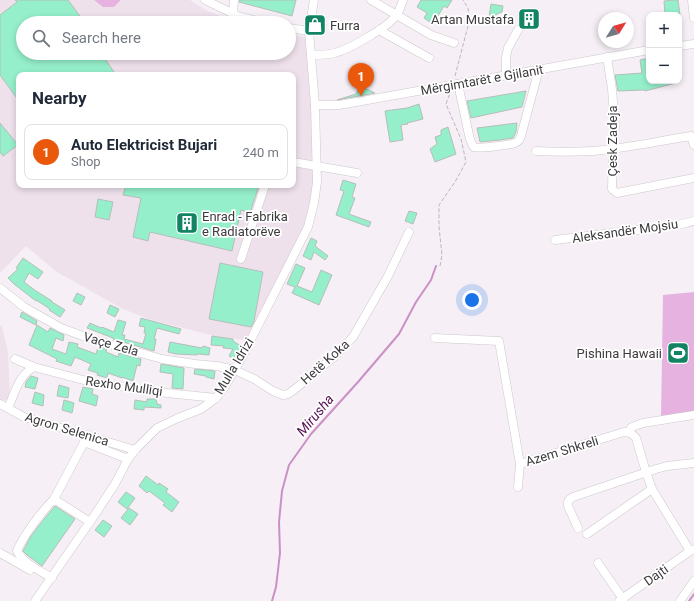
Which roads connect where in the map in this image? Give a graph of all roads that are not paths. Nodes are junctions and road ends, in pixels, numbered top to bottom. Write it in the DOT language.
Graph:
graph roads {
  1 [pos="205,0"];
  2 [pos="234,0"];
  3 [pos="314,0"];
  4 [pos="373,0"];
  5 [pos="403,0"];
  6 [pos="692,0"];
  7 [pos="233,13"];
  8 [pos="397,14"];
  9 [pos="238,16"];
  10 [pos="694,18"];
  11 [pos="296,29"];
  12 [pos="309,30"];
  13 [pos="379,30"];
  14 [pos="518,30"];
  15 [pos="454,43"];
  16 [pos="694,44"];
  17 [pos="682,46"];
  18 [pos="646,50"];
  19 [pos="311,55"];
  20 [pos="607,57"];
  21 [pos="429,58"];
  22 [pos="539,69"];
  23 [pos="506,76"];
  24 [pos="455,84"];
  25 [pos="315,105"];
  26 [pos="694,145"];
  27 [pos="613,149"];
  28 [pos="536,151"];
  29 [pos="296,163"];
  30 [pos="316,166"];
  31 [pos="357,173"];
  32 [pos="694,178"];
  33 [pos="264,188"];
  34 [pos="694,221"];
  35 [pos="409,232"];
  36 [pos="555,240"];
  37 [pos="241,259"];
  38 [pos="0,288"];
  39 [pos="435,338"];
  40 [pos="15,359"];
  41 [pos="34,367"];
  42 [pos="235,370"];
  43 [pos="216,398"];
  44 [pos="0,404"];
  45 [pos="8,408"];
  46 [pos="694,416"];
  47 [pos="628,432"];
  48 [pos="86,439"];
  49 [pos="135,450"];
  50 [pos="128,459"];
  51 [pos="694,463"];
  52 [pos="520,464"];
  53 [pos="646,472"];
  54 [pos="518,487"];
  55 [pos="652,489"];
  56 [pos="54,499"];
  57 [pos="90,522"];
  58 [pos="578,528"];
  59 [pos="587,534"];
  60 [pos="692,551"];
  61 [pos="0,553"];
  62 [pos="598,563"];
  63 [pos="51,579"];
  64 [pos="694,581"];
  65 [pos="621,600"];
  66 [pos="35,601"];
  67 [pos="680,601"];
  1 -- 7 [label="street"];
  2 -- 7 [label="street"];
  3 -- 12 [label="street, Mulla Idrizi"];
  4 -- 8 [label="street"];
  5 -- 8 [label="street"];
  6 -- 10 [label="street"];
  7 -- 9 [label="street"];
  8 -- 13 [label="street"];
  8 -- 15 [label="street"];
  11 -- 12 [label="street"];
  12 -- 19 [label="street, Mulla Idrizi"];
  13 -- 19 [label="street"];
  13 -- 21 [label="street"];
  14 -- 23 [label="street"];
  16 -- 17 [label="street"];
  18 -- 20 [label="street, Mërgimtarët e Gjilanit"];
  19 -- 25 [label="street, Mulla Idrizi"];
  20 -- 22 [label="street, Mërgimtarët e Gjilanit"];
  20 -- 27 [label="street, Çesk Zadeja"];
  22 -- 23 [label="street, Mërgimtarët e Gjilanit"];
  22 -- 24 [label="street"];
  23 -- 24 [label="street, Mërgimtarët e Gjilanit"];
  24 -- 25 [label="street, Mërgimtarët e Gjilanit"];
  25 -- 30 [label="street, Mulla Idrizi"];
  26 -- 27 [label="street"];
  27 -- 28 [label="street"];
  27 -- 32 [label="street, Çesk Zadeja"];
  29 -- 30 [label="street"];
  30 -- 31 [label="street"];
  30 -- 42 [label="street, Mulla Idrizi"];
  33 -- 37 [label="street"];
  34 -- 36 [label="street, Aleksandër Mojsiu"];
  35 -- 42 [label="street, Hetë Koka"];
  38 -- 42 [label="street, Vaçe Zela"];
  39 -- 52 [label="street, Azem Shkreli"];
  40 -- 41 [label="street, Rexho Mulliqi"];
  41 -- 43 [label="street, Rexho Mulliqi"];
  41 -- 45 [label="street"];
  42 -- 43 [label="street, Mulla Idrizi"];
  43 -- 49 [label="street, Mulla Idrizi"];
  44 -- 45 [label="street, Agron Selenica"];
  45 -- 48 [label="street, Agron Selenica"];
  46 -- 47 [label="street, Azem Shkreli"];
  47 -- 52 [label="street, Azem Shkreli"];
  47 -- 53 [label="street"];
  48 -- 49 [label="street, Agron Selenica"];
  48 -- 50 [label="street"];
  48 -- 56 [label="street"];
  49 -- 50 [label="street, Mulla Idrizi"];
  50 -- 57 [label="street, Mulla Idrizi"];
  51 -- 53 [label="street"];
  52 -- 54 [label="street"];
  53 -- 55 [label="street"];
  53 -- 58 [label="street"];
  55 -- 59 [label="street"];
  55 -- 60 [label="street"];
  56 -- 57 [label="street"];
  56 -- 63 [label="street"];
  57 -- 63 [label="street, Mulla Idrizi"];
  60 -- 65 [label="street, Dajti"];
  61 -- 63 [label="street"];
  62 -- 65 [label="street, Dajti"];
  63 -- 66 [label="street, Mulla Idrizi"];
  64 -- 67 [label="street"];
}
